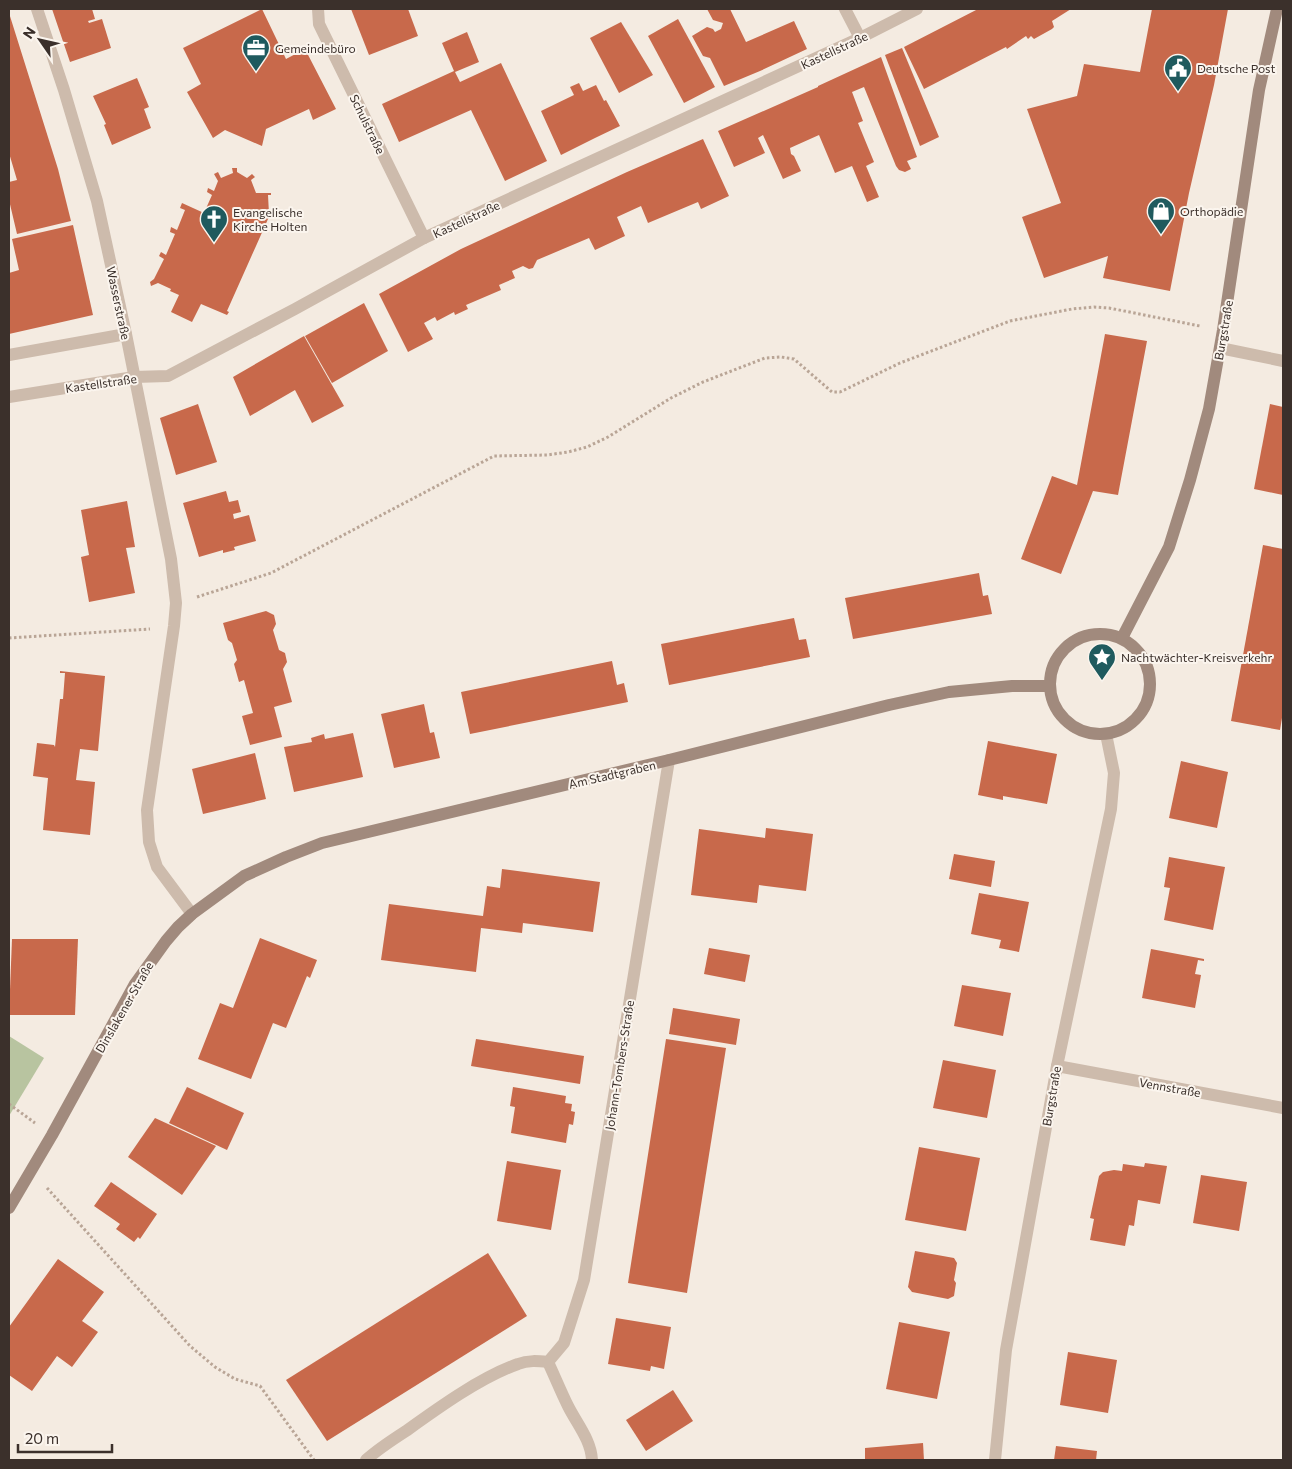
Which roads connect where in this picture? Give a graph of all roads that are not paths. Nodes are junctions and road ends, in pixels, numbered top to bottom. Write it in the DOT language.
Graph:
graph roads {
  1 [pos="37,9"];
  2 [pos="318,9"];
  3 [pos="845,9"];
  4 [pos="917,9"];
  5 [pos="1277,9"];
  6 [pos="860,38"];
  7 [pos="424,238"];
  8 [pos="126,334"];
  9 [pos="1220,348"];
  10 [pos="9,355"];
  11 [pos="1283,361"];
  12 [pos="134,377"];
  13 [pos="9,397"];
  14 [pos="1122,638"];
  15 [pos="1049,686"];
  16 [pos="1106,734"];
  17 [pos="669,760"];
  18 [pos="192,914"];
  19 [pos="1057,1066"];
  20 [pos="1283,1108"];
  21 [pos="9,1208"];
  22 [pos="548,1362"];
  23 [pos="366,1460"];
  24 [pos="592,1460"];
  25 [pos="995,1460"];
  1 -- 8 [label="street, Wasserstraße"];
  2 -- 7 [label="street, Schulstraße"];
  3 -- 6 [label="street"];
  4 -- 6 [label="street, Kastellstraße"];
  5 -- 9 [label="main road, Burgstraße"];
  6 -- 7 [label="street, Kastellstraße"];
  7 -- 12 [label="street, Kastellstraße"];
  8 -- 10 [label="street"];
  8 -- 12 [label="street, Wasserstraße"];
  9 -- 11 [label="street"];
  9 -- 14 [label="main road, Burgstraße"];
  12 -- 13 [label="street, Kastellstraße"];
  12 -- 18 [label="street, Wasserstraße"];
  14 -- 15 [label="main road"];
  14 -- 16 [label="main road"];
  15 -- 16 [label="main road"];
  15 -- 17 [label="main road, Am Stadtgraben"];
  16 -- 19 [label="street, Burgstraße"];
  17 -- 18 [label="main road, Am Stadtgraben"];
  17 -- 22 [label="street, Johann-Tombers-Straße"];
  18 -- 21 [label="main road, Dinslakener Straße"];
  19 -- 20 [label="street, Vennstraße"];
  19 -- 25 [label="street, Burgstraße"];
  22 -- 23 [label="street"];
  22 -- 24 [label="street"];
}
